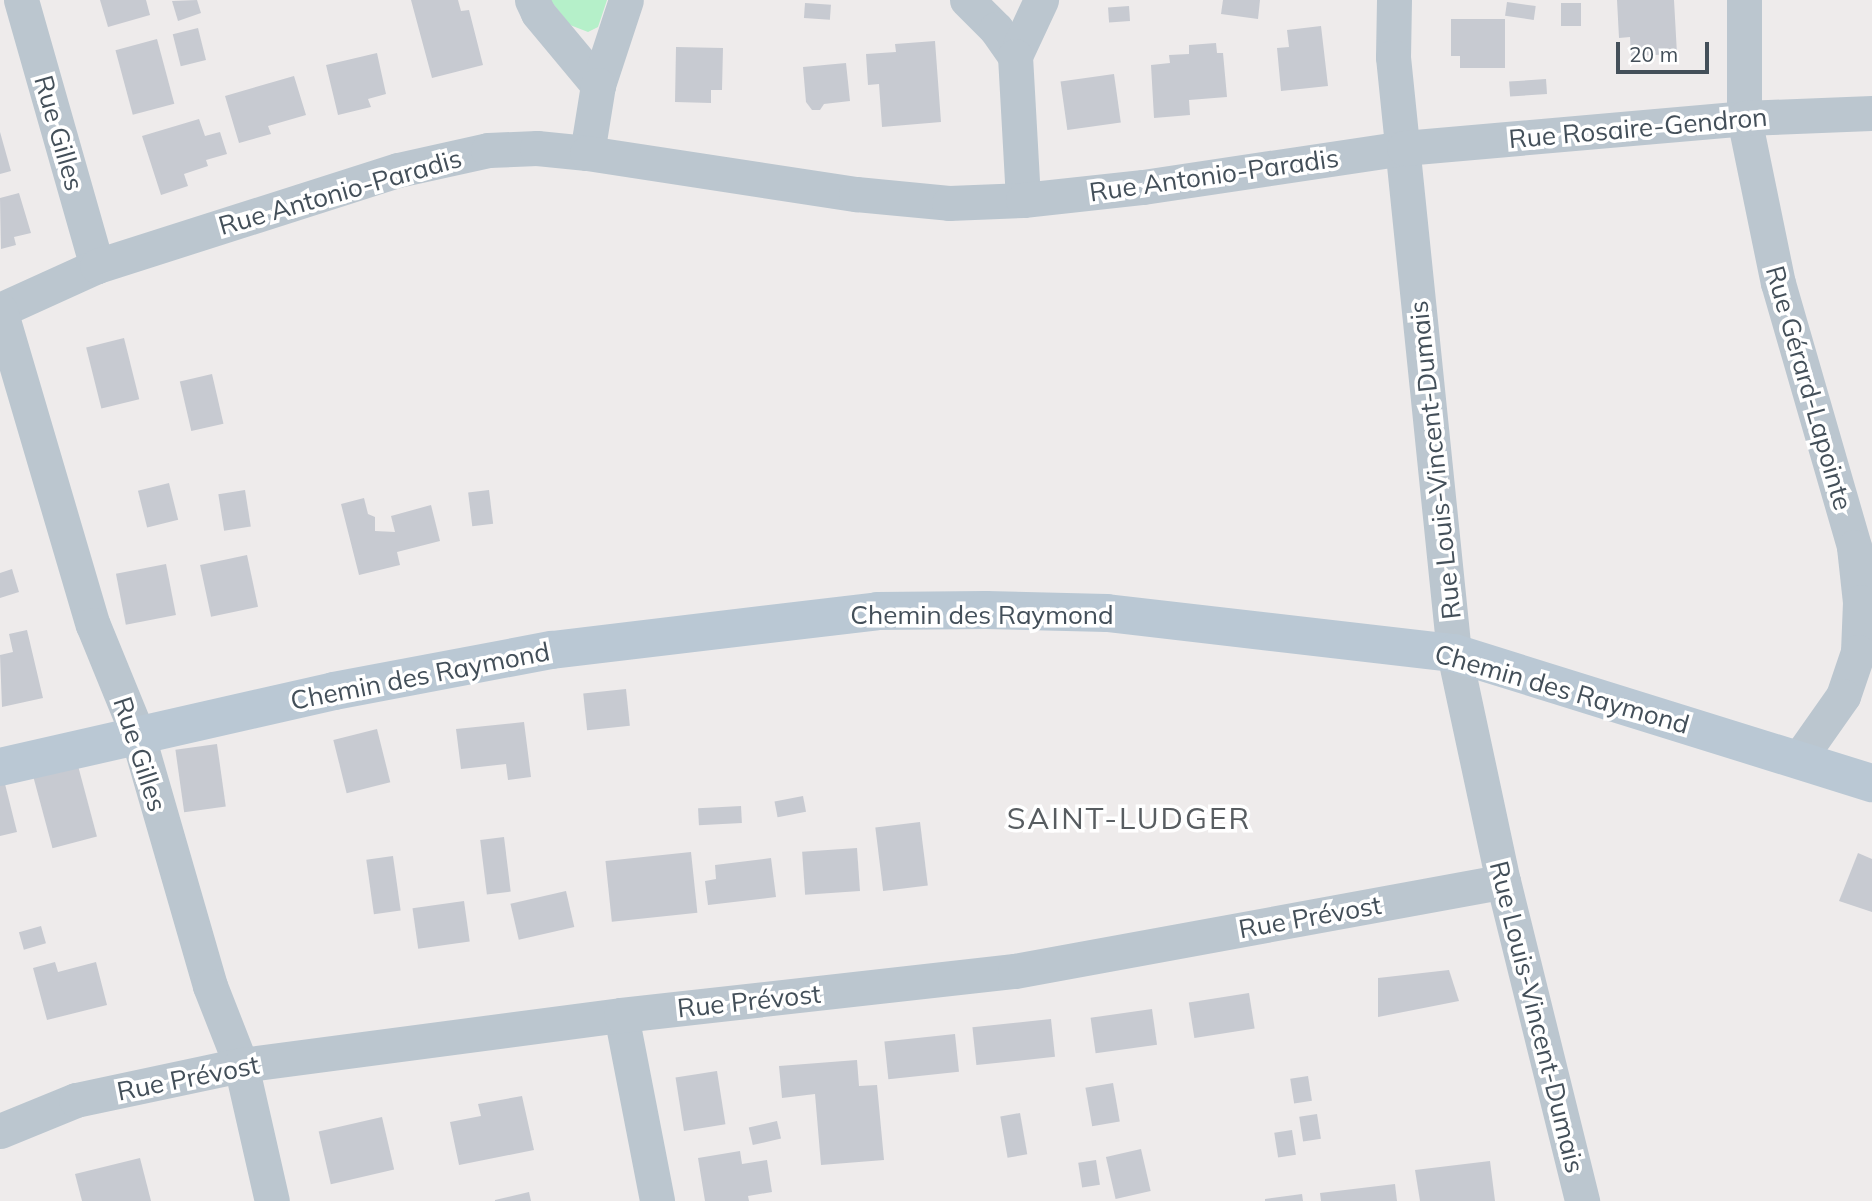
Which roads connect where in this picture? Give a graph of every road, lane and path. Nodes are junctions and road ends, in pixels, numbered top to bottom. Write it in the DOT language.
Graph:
graph roads {
  1 [pos="21,0"];
  2 [pos="532,0"];
  3 [pos="626,0"];
  4 [pos="967,0"];
  5 [pos="1041,0"];
  6 [pos="1394,0"];
  7 [pos="1744,0"];
  8 [pos="1014,57"];
  9 [pos="598,85"];
  10 [pos="1872,113"];
  11 [pos="1744,118"];
  12 [pos="1404,148"];
  13 [pos="587,153"];
  14 [pos="1023,200"];
  15 [pos="97,266"];
  16 [pos="0,310"];
  17 [pos="1454,653"];
  18 [pos="137,733"];
  19 [pos="1798,760"];
  20 [pos="0,766"];
  21 [pos="1872,783"];
  22 [pos="1503,881"];
  23 [pos="621,1015"];
  24 [pos="241,1065"];
  25 [pos="0,1131"];
  26 [pos="272,1201"];
  27 [pos="657,1201"];
  28 [pos="1582,1201"];
  1 -- 15 [label="street, Rue Gilles"];
  2 -- 9 [label="street"];
  3 -- 9 [label="street"];
  4 -- 8 [label="street"];
  5 -- 8 [label="street"];
  6 -- 12 [label="street, Rue Louis-Vincent-Dumais"];
  7 -- 11 [label="street, Rue Gérard-Lapointe"];
  8 -- 14 [label="street"];
  9 -- 13 [label="street"];
  10 -- 11 [label="street, Rue Rosaire-Gendron"];
  11 -- 12 [label="street, Rue Rosaire-Gendron"];
  11 -- 19 [label="street, Rue Gérard-Lapointe"];
  12 -- 14 [label="street, Rue Antonio-Paradis"];
  12 -- 17 [label="street, Rue Louis-Vincent-Dumais"];
  13 -- 14 [label="street, Rue Antonio-Paradis"];
  13 -- 15 [label="street, Rue Antonio-Paradis"];
  15 -- 16 [label="street, Rue Antonio-Paradis"];
  16 -- 18 [label="street, Rue Gilles"];
  17 -- 18 [label="street, Chemin des Raymond"];
  17 -- 19 [label="street, Chemin des Raymond"];
  17 -- 22 [label="street, Rue Louis-Vincent-Dumais"];
  18 -- 20 [label="street, Chemin des Raymond"];
  18 -- 24 [label="street, Rue Gilles"];
  19 -- 21 [label="street, Chemin des Raymond"];
  22 -- 23 [label="street, Rue Prévost"];
  22 -- 28 [label="street, Rue Louis-Vincent-Dumais"];
  23 -- 24 [label="street, Rue Prévost"];
  23 -- 27 [label="street"];
  24 -- 25 [label="street, Rue Prévost"];
  24 -- 26 [label="street, Rue Gilles"];
}
